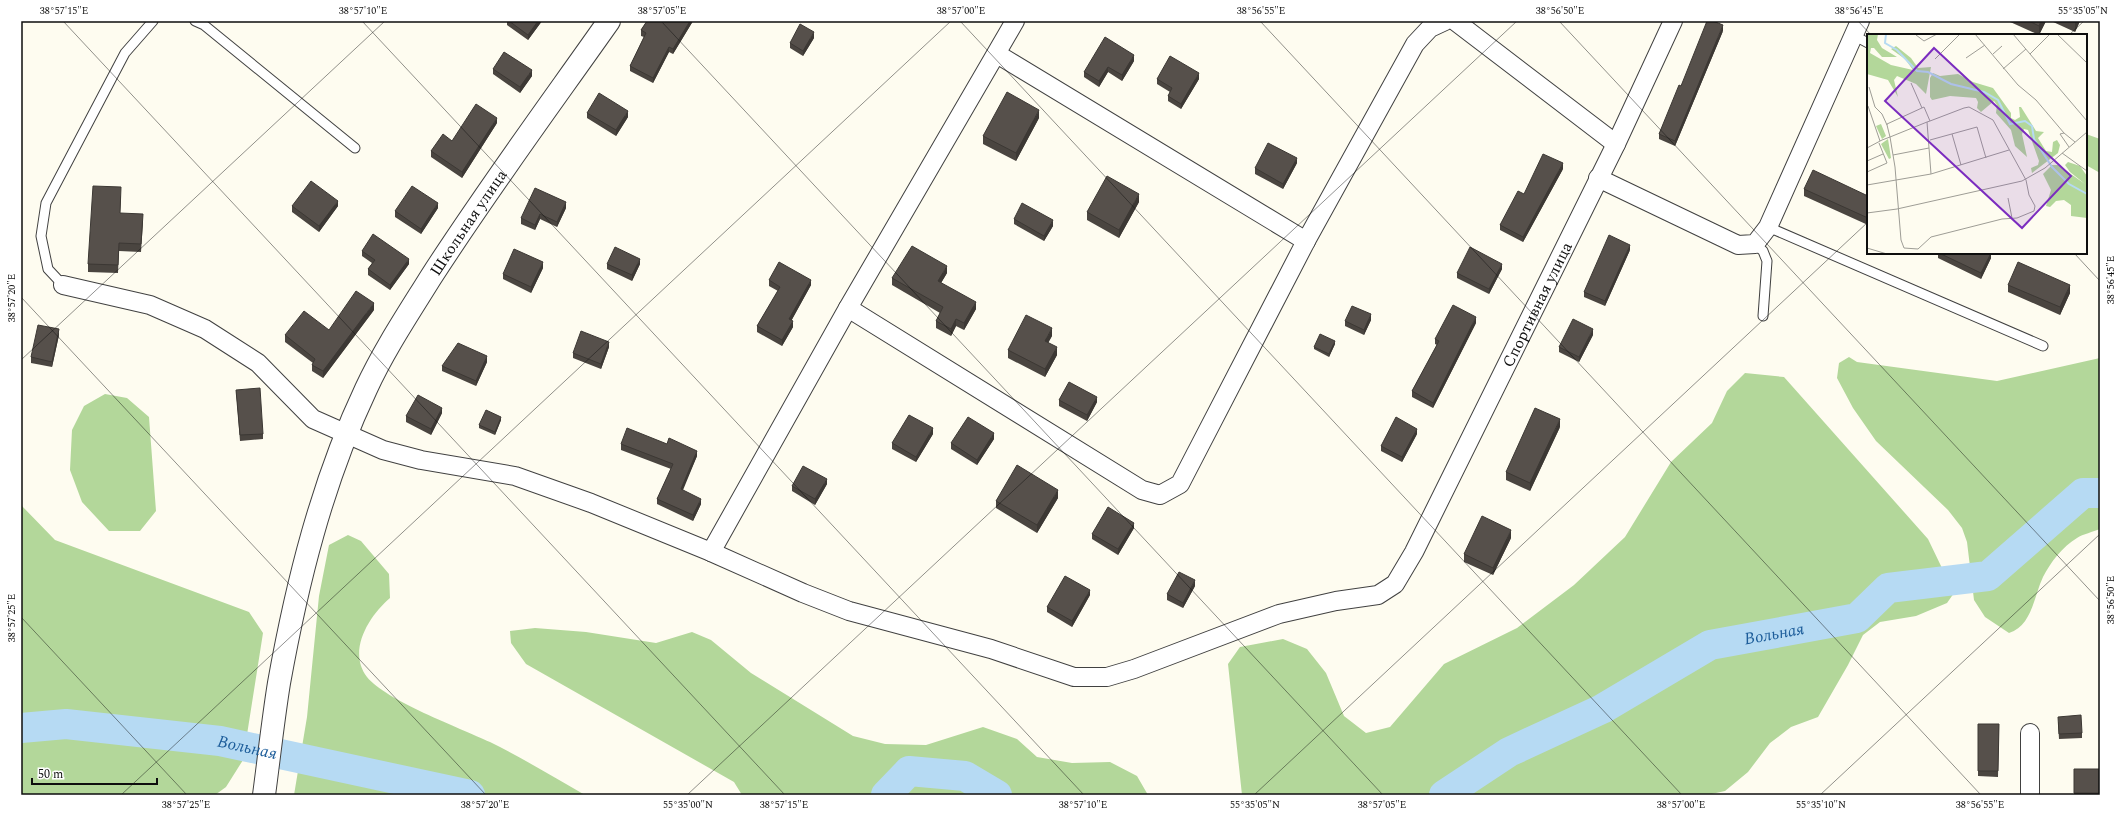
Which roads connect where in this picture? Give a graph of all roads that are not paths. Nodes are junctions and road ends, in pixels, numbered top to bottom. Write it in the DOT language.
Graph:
graph roads {
  1 [pos="153,21"];
  2 [pos="195,21"];
  3 [pos="609,21"];
  4 [pos="1015,21"];
  5 [pos="1445,21"];
  6 [pos="1455,21"];
  7 [pos="1673,21"];
  8 [pos="1860,33"];
  9 [pos="997,54"];
  10 [pos="1616,144"];
  11 [pos="355,148"];
  12 [pos="1598,178"];
  13 [pos="1768,228"];
  14 [pos="1306,241"];
  15 [pos="1755,244"];
  16 [pos="64,285"];
  17 [pos="848,308"];
  18 [pos="1763,316"];
  19 [pos="2043,346"];
  20 [pos="346,435"];
  21 [pos="711,552"];
  22 [pos="2030,733"];
  23 [pos="264,795"];
  24 [pos="2030,795"];
  1 -- 16 [label="lane"];
  2 -- 11 [label="lane"];
  3 -- 20 [label="street, Школьная улица"];
  4 -- 9 [label="street"];
  5 -- 14 [label="street"];
  6 -- 10 [label="street"];
  7 -- 10 [label="street, Спортивная улица"];
  8 -- 13 [label="street"];
  9 -- 14 [label="street"];
  9 -- 17 [label="street"];
  10 -- 12 [label="street, Спортивная улица"];
  12 -- 15 [label="street"];
  12 -- 21 [label="street, Спортивная улица"];
  13 -- 15 [label="street"];
  13 -- 19 [label="lane"];
  14 -- 17 [label="street"];
  15 -- 18 [label="lane"];
  16 -- 20 [label="street"];
  17 -- 21 [label="street"];
  20 -- 21 [label="street"];
  20 -- 23 [label="street, Школьная улица"];
  22 -- 24 [label="street"];
}
